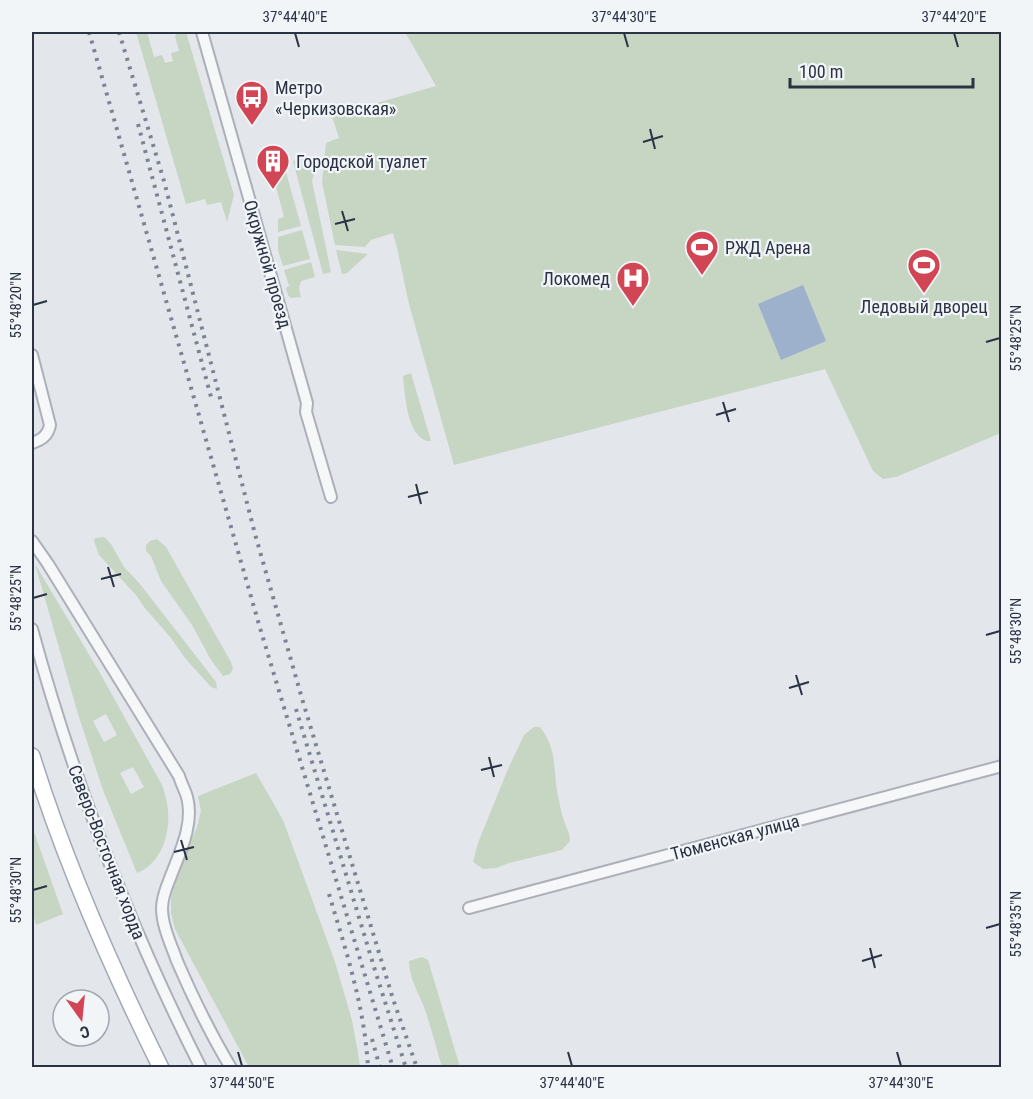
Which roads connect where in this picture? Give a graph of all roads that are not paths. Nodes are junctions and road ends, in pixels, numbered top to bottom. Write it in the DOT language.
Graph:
graph roads {
  1 [pos="202,32"];
  2 [pos="32,355"];
  3 [pos="32,442"];
  4 [pos="331,497"];
  5 [pos="32,541"];
  6 [pos="32,629"];
  7 [pos="32,756"];
  8 [pos="1002,766"];
  9 [pos="469,908"];
  10 [pos="161,1068"];
  11 [pos="201,1068"];
  12 [pos="231,1068"];
  1 -- 4 [label="street, Окружной проезд"];
  2 -- 3 [label="street"];
  5 -- 12 [label="street"];
  6 -- 11 [label="street, Северо-Восточная хорда"];
  7 -- 10 [label="main road, Северо-Восточная хорда"];
  8 -- 9 [label="street, Тюменская улица"];
}
